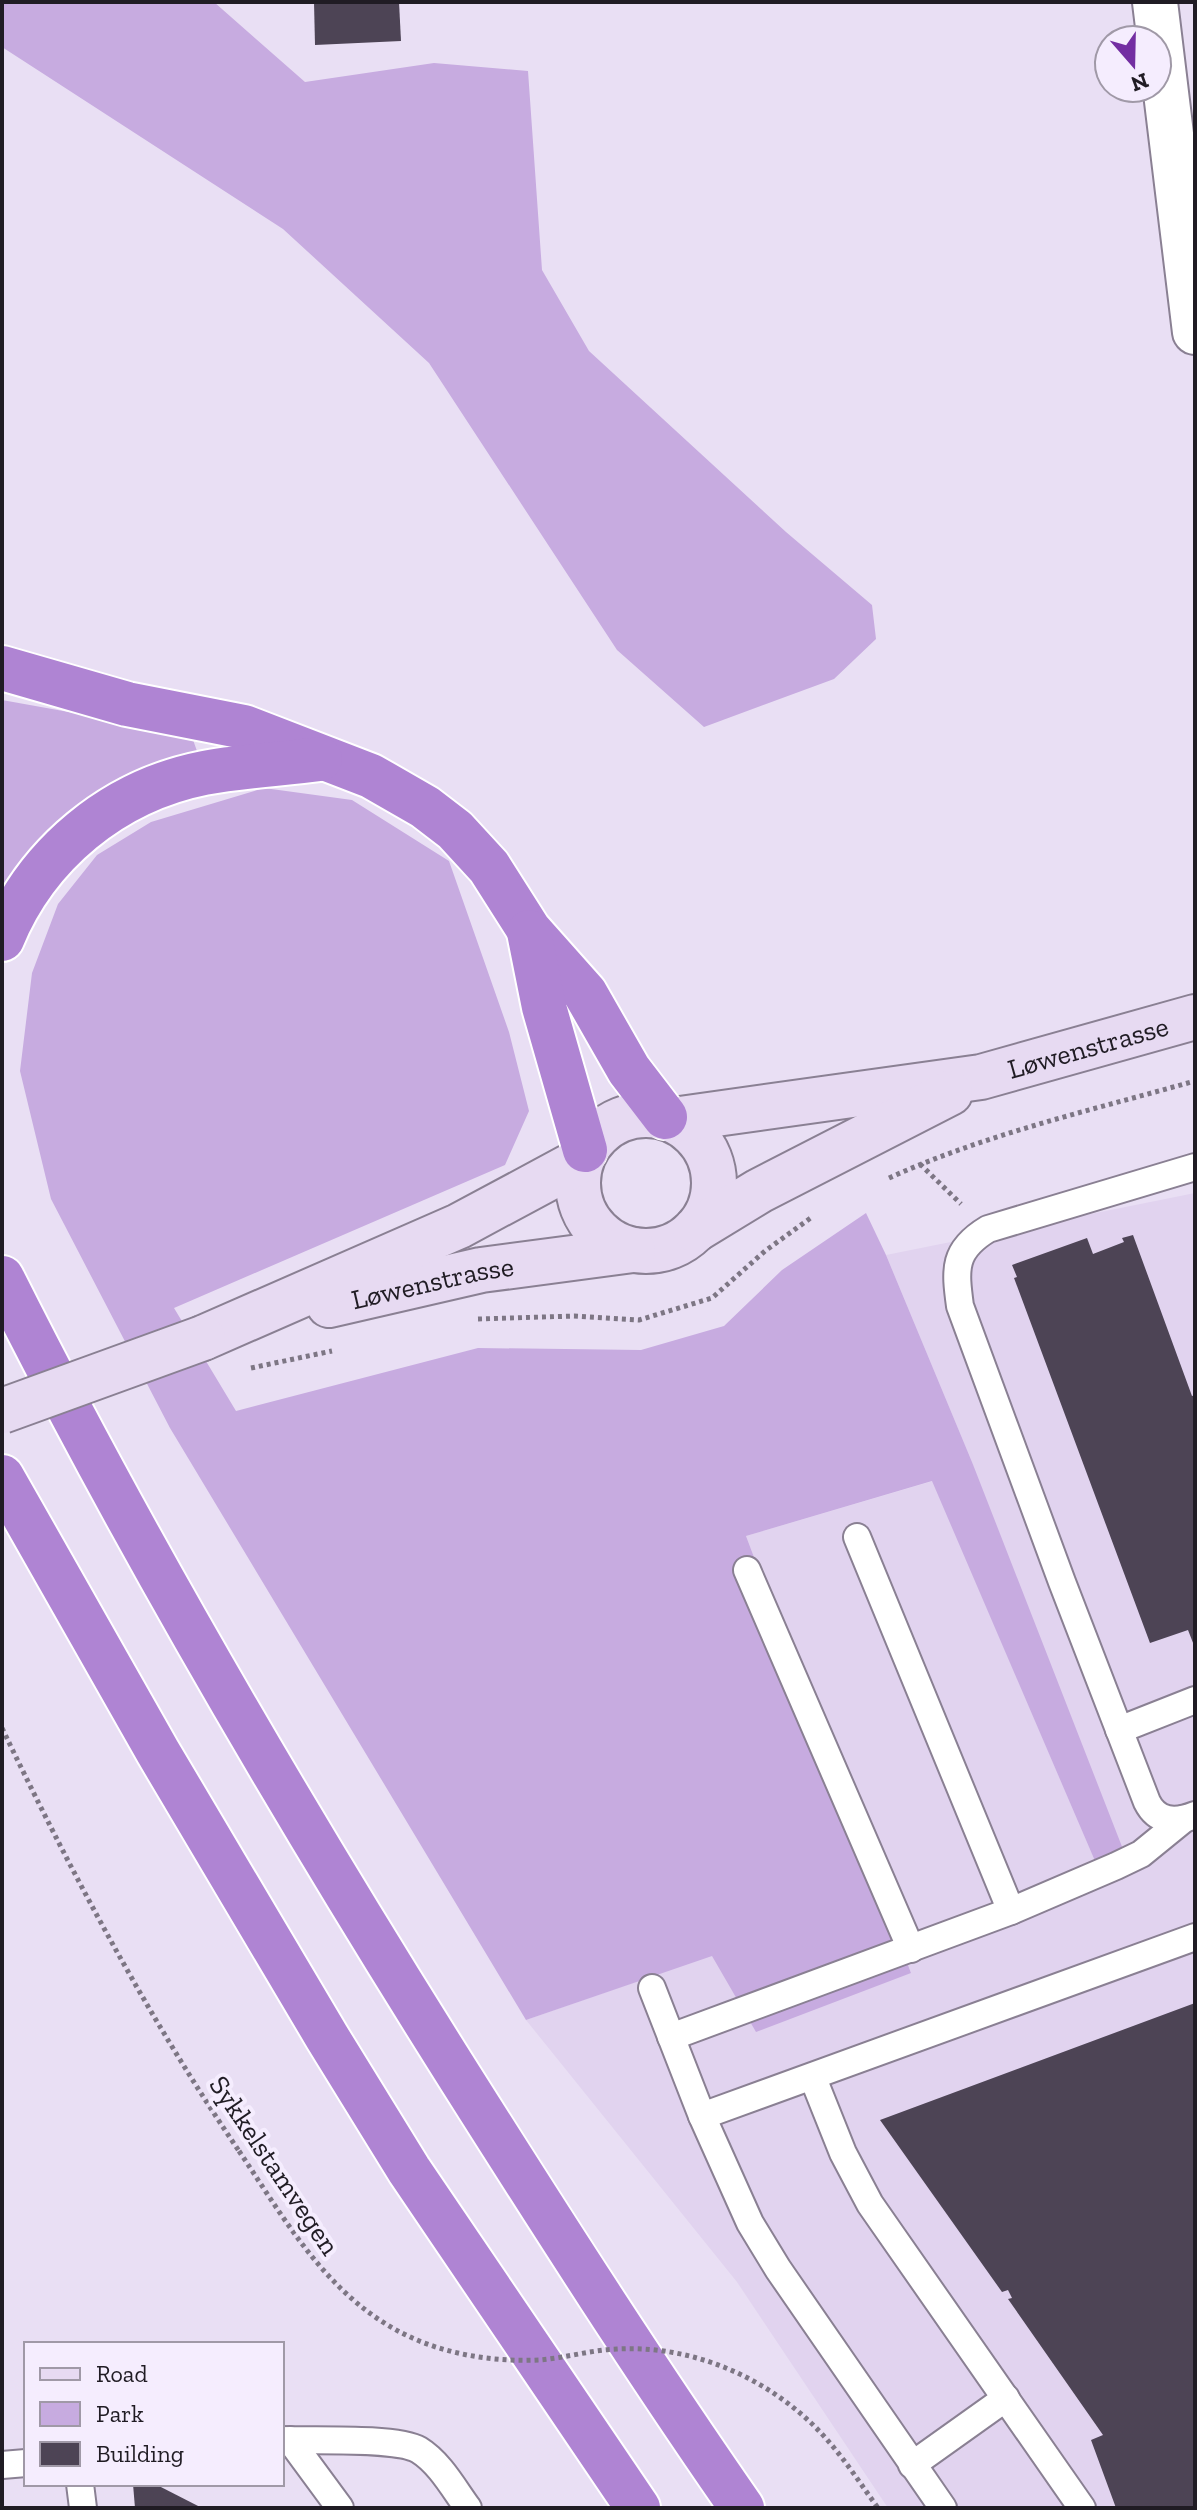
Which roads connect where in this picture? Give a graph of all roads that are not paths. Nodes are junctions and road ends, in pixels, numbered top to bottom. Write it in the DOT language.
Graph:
graph roads {
  1 [pos="1155,2"];
  2 [pos="1195,332"];
  3 [pos="2,668"];
  4 [pos="323,758"];
  5 [pos="529,930"];
  6 [pos="2,939"];
  7 [pos="1195,1017"];
  8 [pos="981,1077"];
  9 [pos="669,1118"];
  10 [pos="583,1156"];
  11 [pos="1195,1167"];
  12 [pos="695,1230"];
  13 [pos="2,1247"];
  14 [pos="633,1250"];
  15 [pos="6,1285"];
  16 [pos="218,1332"];
  17 [pos="2,1411"];
  18 [pos="2,1477"];
  19 [pos="857,1537"];
  20 [pos="747,1570"];
  21 [pos="1195,1700"];
  22 [pos="1119,1730"];
  23 [pos="1189,1817"];
  24 [pos="1011,1911"];
  25 [pos="1195,1937"];
  26 [pos="911,1949"];
  27 [pos="652,1988"];
  28 [pos="671,2037"];
  29 [pos="813,2078"];
  30 [pos="702,2116"];
  31 [pos="1006,2398"];
  32 [pos="286,2440"];
  33 [pos="24,2463"];
  34 [pos="2,2465"];
  35 [pos="912,2465"];
  36 [pos="80,2486"];
  37 [pos="83,2508"];
  38 [pos="340,2508"];
  39 [pos="468,2508"];
  40 [pos="638,2508"];
  41 [pos="742,2508"];
  42 [pos="943,2508"];
  43 [pos="1082,2508"];
  1 -- 2 [label="street"];
  3 -- 4 [label="highway"];
  4 -- 5 [label="highway"];
  4 -- 6 [label="highway"];
  5 -- 9 [label="highway"];
  5 -- 10 [label="highway"];
  7 -- 8 [label="main road, Løwenstrasse"];
  8 -- 9 [label="main road, Løwenstrasse"];
  8 -- 12 [label="main road, Løwenstrasse"];
  9 -- 10 [label="main road"];
  9 -- 12 [label="main road"];
  10 -- 14 [label="main road"];
  10 -- 16 [label="main road, Løwenstrasse"];
  11 -- 22 [label="lane"];
  12 -- 14 [label="main road"];
  13 -- 15 [label="highway"];
  14 -- 16 [label="main road, Løwenstrasse"];
  15 -- 41 [label="highway"];
  16 -- 17 [label="main road, Løwenstrasse, bridge"];
  18 -- 40 [label="highway"];
  19 -- 24 [label="lane"];
  20 -- 26 [label="lane"];
  21 -- 22 [label="lane"];
  22 -- 23 [label="lane"];
  23 -- 24 [label="lane"];
  24 -- 26 [label="lane"];
  25 -- 29 [label="lane"];
  26 -- 28 [label="lane"];
  27 -- 28 [label="lane"];
  28 -- 30 [label="lane"];
  29 -- 30 [label="lane"];
  29 -- 31 [label="lane"];
  30 -- 35 [label="lane"];
  31 -- 35 [label="lane"];
  31 -- 43 [label="lane"];
  32 -- 38 [label="lane"];
  32 -- 39 [label="lane"];
  33 -- 34 [label="lane"];
  35 -- 42 [label="lane"];
  36 -- 37 [label="lane"];
}
